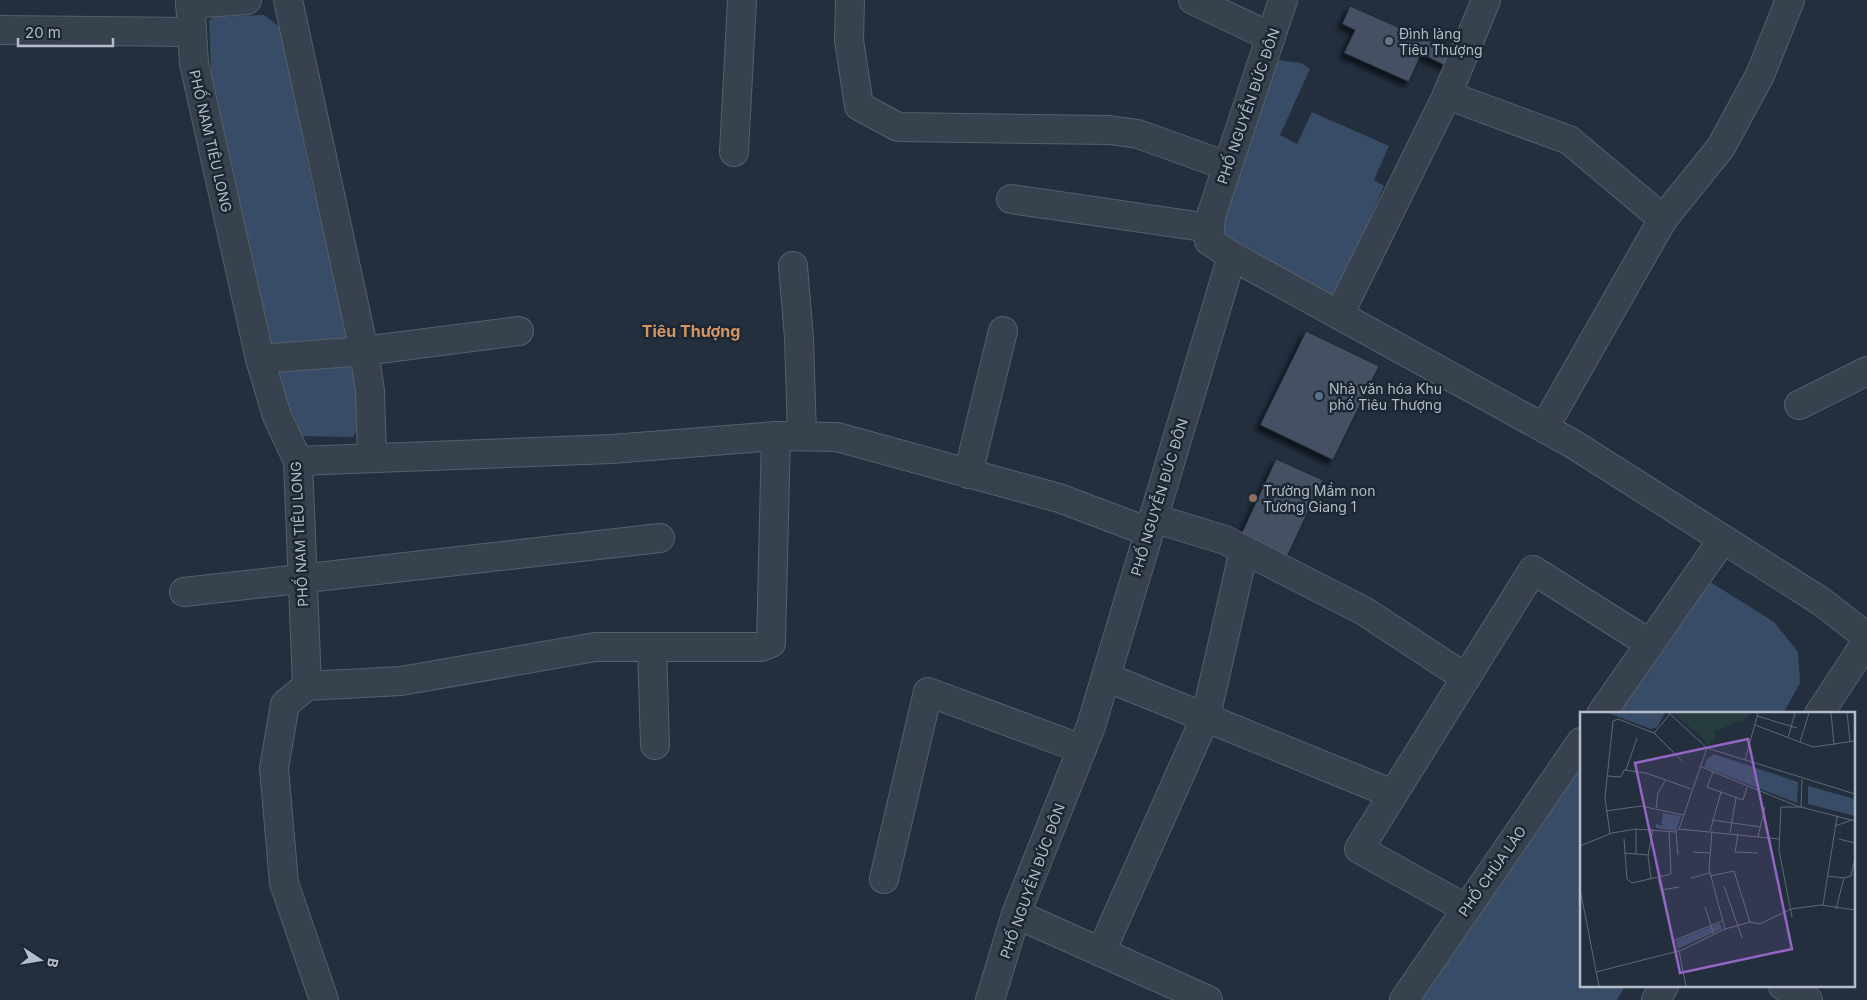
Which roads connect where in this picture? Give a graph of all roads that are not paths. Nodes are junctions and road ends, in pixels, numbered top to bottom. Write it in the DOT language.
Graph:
graph roads {
  1 [pos="247,0"];
  2 [pos="288,0"];
  3 [pos="742,0"];
  4 [pos="850,0"];
  5 [pos="1193,0"];
  6 [pos="1283,0"];
  7 [pos="1486,0"];
  8 [pos="1790,0"];
  9 [pos="190,2"];
  10 [pos="0,30"];
  11 [pos="192,32"];
  12 [pos="1271,37"];
  13 [pos="1447,95"];
  14 [pos="734,152"];
  15 [pos="1227,166"];
  16 [pos="1012,199"];
  17 [pos="1663,219"];
  18 [pos="1210,228"];
  19 [pos="1232,256"];
  20 [pos="793,266"];
  21 [pos="1339,315"];
  22 [pos="520,331"];
  23 [pos="1003,331"];
  24 [pos="364,351"];
  25 [pos="266,359"];
  26 [pos="1867,371"];
  27 [pos="1799,405"];
  28 [pos="1544,428"];
  29 [pos="789,436"];
  30 [pos="372,458"];
  31 [pos="298,461"];
  32 [pos="968,474"];
  33 [pos="1151,525"];
  34 [pos="660,538"];
  35 [pos="1723,539"];
  36 [pos="1244,550"];
  37 [pos="302,578"];
  38 [pos="184,592"];
  39 [pos="1867,637"];
  40 [pos="1867,641"];
  41 [pos="1650,644"];
  42 [pos="652,647"];
  43 [pos="1106,677"];
  44 [pos="1466,678"];
  45 [pos="307,686"];
  46 [pos="1602,712"];
  47 [pos="1820,712"];
  48 [pos="1206,716"];
  49 [pos="1580,743"];
  50 [pos="655,745"];
  51 [pos="1082,749"];
  52 [pos="1393,794"];
  53 [pos="884,879"];
  54 [pos="1465,908"];
  55 [pos="1016,914"];
  56 [pos="1101,952"];
  57 [pos="1663,988"];
  58 [pos="1786,988"];
  59 [pos="324,1000"];
  60 [pos="990,1000"];
  61 [pos="1208,1000"];
  62 [pos="1404,1000"];
  63 [pos="1656,1000"];
  64 [pos="1808,1000"];
  1 -- 9 [label="street"];
  2 -- 24 [label="street"];
  3 -- 14 [label="street"];
  4 -- 15 [label="street"];
  5 -- 12 [label="street"];
  6 -- 12 [label="street, PHỐ NGUYỄN ĐỨC ĐÔN"];
  7 -- 13 [label="street"];
  8 -- 17 [label="street"];
  9 -- 11 [label="street, PHỐ NAM TIÊU LONG"];
  10 -- 11 [label="street"];
  11 -- 25 [label="street, PHỐ NAM TIÊU LONG"];
  12 -- 15 [label="street, PHỐ NGUYỄN ĐỨC ĐÔN"];
  13 -- 17 [label="street"];
  13 -- 21 [label="street"];
  15 -- 18 [label="street, PHỐ NGUYỄN ĐỨC ĐÔN"];
  16 -- 18 [label="street"];
  17 -- 28 [label="street"];
  18 -- 19 [label="street"];
  19 -- 21 [label="street"];
  19 -- 33 [label="street, PHỐ NGUYỄN ĐỨC ĐÔN"];
  20 -- 29 [label="street"];
  21 -- 28 [label="street"];
  22 -- 24 [label="street"];
  23 -- 32 [label="street"];
  24 -- 25 [label="street"];
  24 -- 30 [label="street"];
  25 -- 31 [label="street, PHỐ NAM TIÊU LONG"];
  26 -- 27 [label="street"];
  28 -- 35 [label="street"];
  29 -- 30 [label="street"];
  29 -- 32 [label="street"];
  29 -- 42 [label="street"];
  30 -- 31 [label="street"];
  31 -- 37 [label="street, PHỐ NAM TIÊU LONG"];
  32 -- 33 [label="street"];
  33 -- 36 [label="street"];
  33 -- 43 [label="street, PHỐ NGUYỄN ĐỨC ĐÔN"];
  34 -- 37 [label="street"];
  35 -- 39 [label="street"];
  35 -- 41 [label="street"];
  36 -- 44 [label="street"];
  36 -- 48 [label="street"];
  37 -- 38 [label="street"];
  37 -- 45 [label="street, PHỐ NAM TIÊU LONG"];
  40 -- 47 [label="street"];
  41 -- 44 [label="street"];
  41 -- 46 [label="street"];
  42 -- 45 [label="street"];
  42 -- 50 [label="street"];
  43 -- 48 [label="street"];
  43 -- 51 [label="street, PHỐ NGUYỄN ĐỨC ĐÔN"];
  44 -- 52 [label="street"];
  45 -- 59 [label="street"];
  48 -- 52 [label="street"];
  48 -- 56 [label="street"];
  49 -- 54 [label="street, PHỐ CHÙA LÀO"];
  51 -- 53 [label="street"];
  51 -- 55 [label="street, PHỐ NGUYỄN ĐỨC ĐÔN"];
  52 -- 54 [label="street"];
  54 -- 62 [label="street, PHỐ CHÙA LÀO"];
  55 -- 56 [label="street"];
  55 -- 60 [label="street, PHỐ NGUYỄN ĐỨC ĐÔN"];
  56 -- 61 [label="street"];
  57 -- 63 [label="street"];
  58 -- 64 [label="street"];
}
